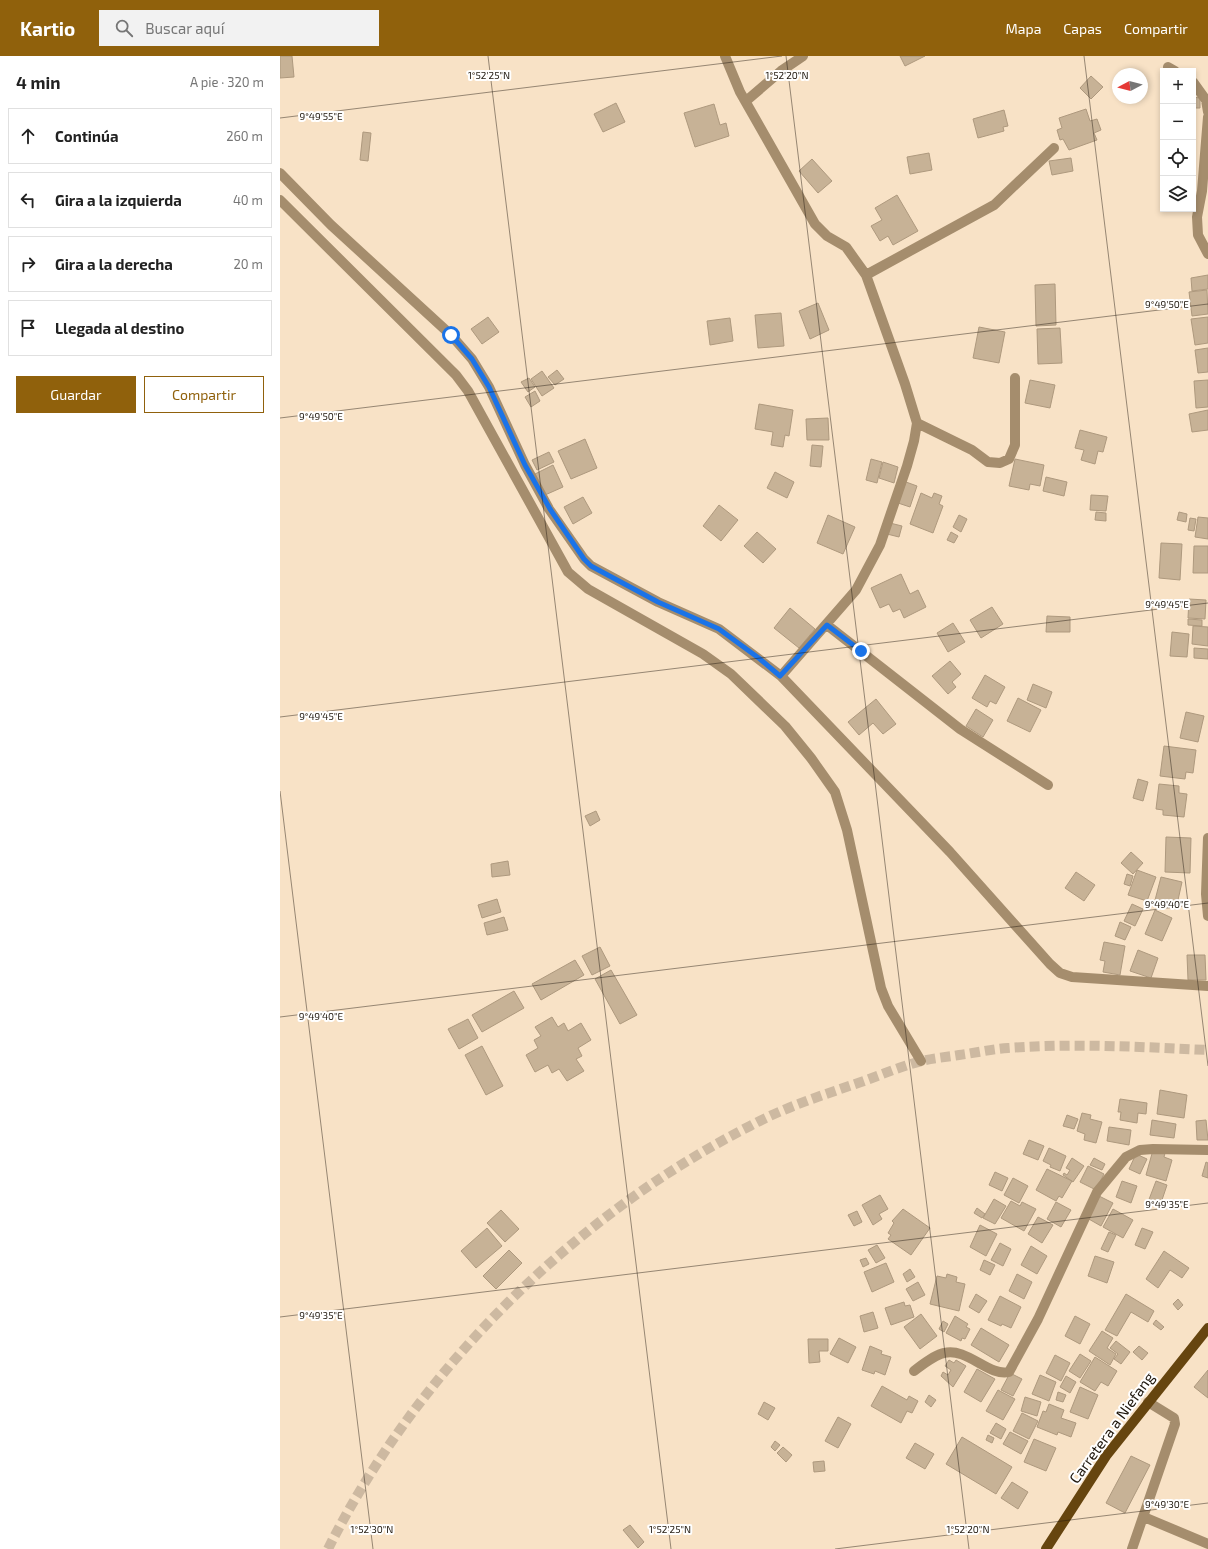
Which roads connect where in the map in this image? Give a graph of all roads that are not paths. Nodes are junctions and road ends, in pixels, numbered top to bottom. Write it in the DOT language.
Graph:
graph roads {
  1 [pos="725,56"];
  2 [pos="803,56"];
  3 [pos="1196,86"];
  4 [pos="746,101"];
  5 [pos="1208,112"];
  6 [pos="1208,116"];
  7 [pos="1054,148"];
  8 [pos="280,173"];
  9 [pos="280,200"];
  10 [pos="1208,254"];
  11 [pos="866,275"];
  12 [pos="1015,378"];
  13 [pos="917,423"];
  14 [pos="827,625"];
  15 [pos="780,676"];
  16 [pos="1048,785"];
  17 [pos="1208,838"];
  18 [pos="1208,916"];
  19 [pos="1208,986"];
  20 [pos="921,1061"];
  21 [pos="1208,1150"];
  22 [pos="1208,1328"];
  23 [pos="914,1371"];
  24 [pos="1148,1402"];
  25 [pos="1144,1517"];
  26 [pos="1208,1544"];
  27 [pos="1046,1549"];
  28 [pos="1132,1549"];
  1 -- 4 [label="street"];
  2 -- 4 [label="street"];
  3 -- 5 [label="street"];
  4 -- 11 [label="street"];
  6 -- 10 [label="street"];
  7 -- 11 [label="street"];
  8 -- 15 [label="street"];
  9 -- 20 [label="street"];
  11 -- 13 [label="street"];
  12 -- 13 [label="street"];
  13 -- 14 [label="street"];
  14 -- 15 [label="street"];
  14 -- 16 [label="street"];
  15 -- 19 [label="street"];
  17 -- 18 [label="street"];
  21 -- 23 [label="street"];
  22 -- 24 [label="main road, Carretera a Niefang"];
  24 -- 25 [label="street"];
  24 -- 27 [label="main road, Carretera a Niefang"];
  25 -- 26 [label="street"];
  25 -- 28 [label="street"];
}
